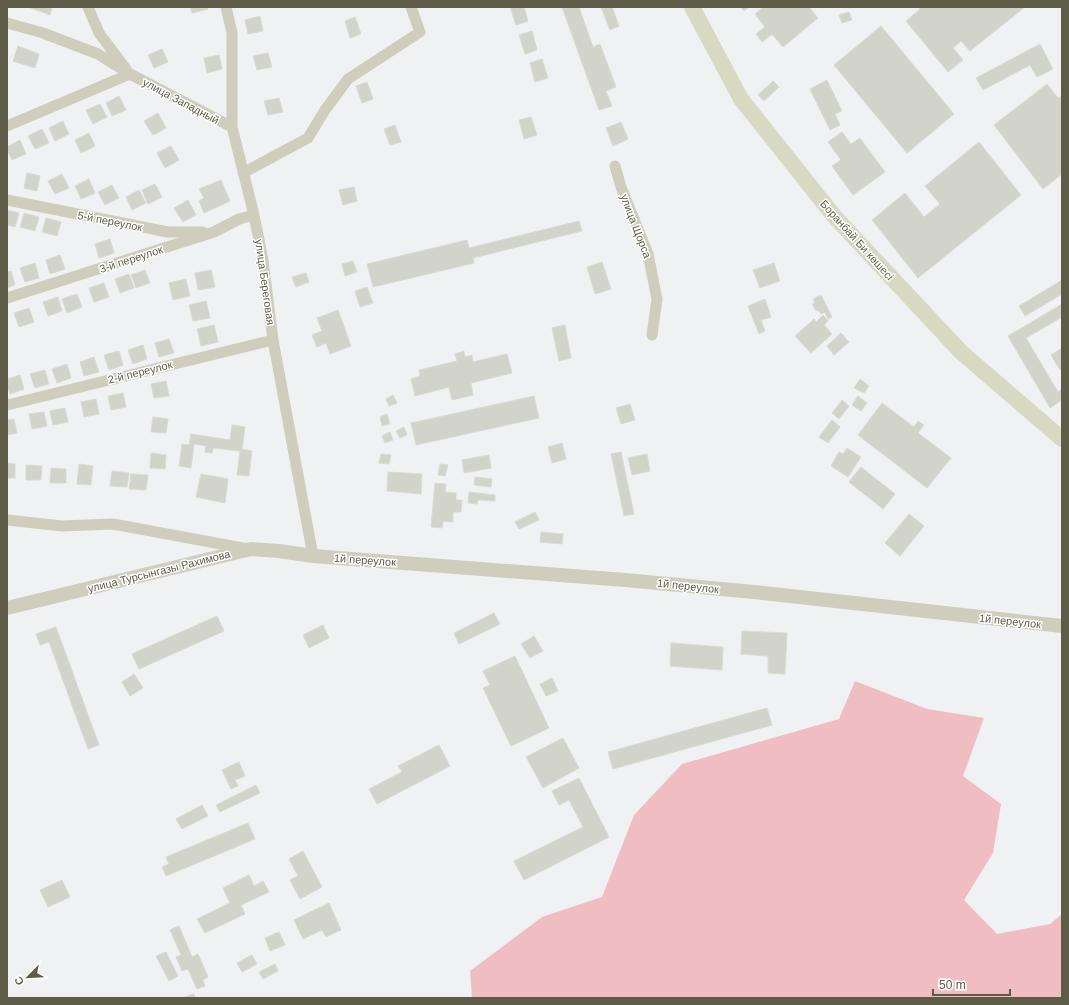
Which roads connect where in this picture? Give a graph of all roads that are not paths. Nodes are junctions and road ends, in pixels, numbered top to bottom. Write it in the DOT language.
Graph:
graph roads {
  1 [pos="88,7"];
  2 [pos="226,7"];
  3 [pos="411,7"];
  4 [pos="692,7"];
  5 [pos="7,23"];
  6 [pos="130,74"];
  7 [pos="7,126"];
  8 [pos="232,127"];
  9 [pos="615,166"];
  10 [pos="244,173"];
  11 [pos="7,200"];
  12 [pos="254,215"];
  13 [pos="214,232"];
  14 [pos="7,298"];
  15 [pos="652,334"];
  16 [pos="273,340"];
  17 [pos="7,405"];
  18 [pos="1062,439"];
  19 [pos="7,520"];
  20 [pos="251,549"];
  21 [pos="313,556"];
  22 [pos="7,608"];
  23 [pos="1062,626"];
  1 -- 6 [label="street"];
  2 -- 8 [label="street, улица Береговая"];
  3 -- 10 [label="street"];
  4 -- 18 [label="main road, Боранбай Би көшесі"];
  5 -- 6 [label="street, улица Западный"];
  6 -- 7 [label="street"];
  6 -- 8 [label="street, улица Западный"];
  8 -- 10 [label="street, улица Береговая"];
  9 -- 15 [label="street, улица Щорса"];
  10 -- 12 [label="street, улица Береговая"];
  11 -- 13 [label="street, 5-й переулок"];
  12 -- 13 [label="street, 3-й переулок"];
  12 -- 16 [label="street, улица Береговая"];
  13 -- 14 [label="street, 3-й переулок"];
  16 -- 17 [label="street, 2-й переулок"];
  16 -- 21 [label="street, улица Береговая"];
  19 -- 20 [label="street"];
  20 -- 21 [label="street, улица Турсынгазы Рахимова"];
  20 -- 22 [label="street, улица Турсынгазы Рахимова"];
  21 -- 23 [label="street, 1й переулок"];
}
